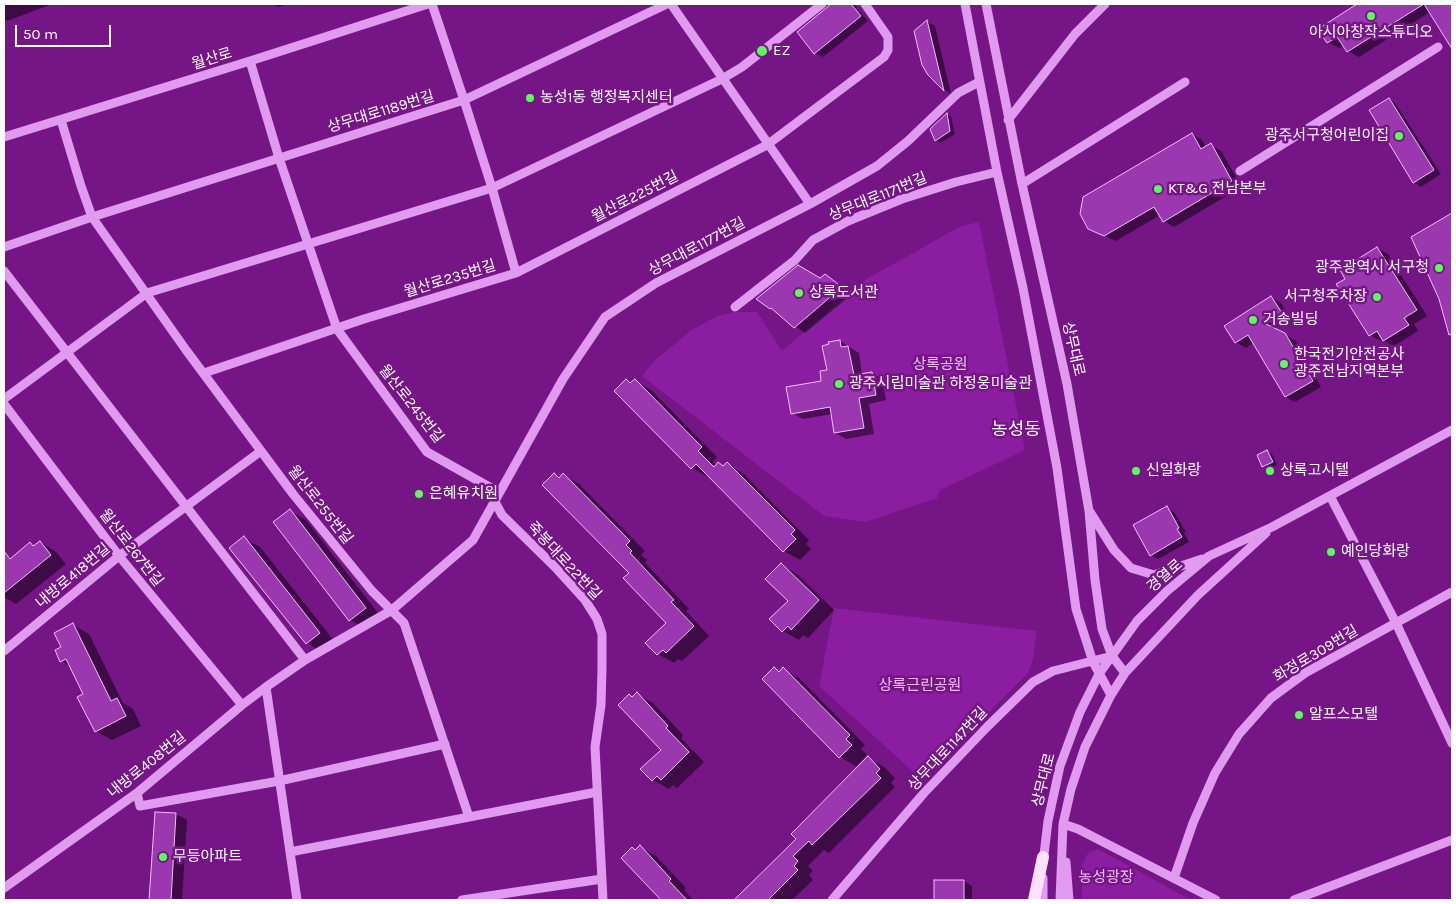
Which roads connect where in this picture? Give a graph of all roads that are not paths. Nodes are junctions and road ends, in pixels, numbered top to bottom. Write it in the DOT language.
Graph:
graph roads {
  1 [pos="428,4"];
  2 [pos="432,4"];
  3 [pos="669,4"];
  4 [pos="822,4"];
  5 [pos="866,4"];
  6 [pos="964,4"];
  7 [pos="986,4"];
  8 [pos="1105,4"];
  9 [pos="1438,47"];
  10 [pos="250,61"];
  11 [pos="722,79"];
  12 [pos="979,82"];
  13 [pos="1185,82"];
  14 [pos="464,100"];
  15 [pos="61,120"];
  16 [pos="1008,120"];
  17 [pos="4,137"];
  18 [pos="767,145"];
  19 [pos="279,158"];
  20 [pos="1240,171"];
  21 [pos="997,172"];
  22 [pos="1022,184"];
  23 [pos="492,188"];
  24 [pos="810,204"];
  25 [pos="92,217"];
  26 [pos="308,244"];
  27 [pos="4,246"];
  28 [pos="4,271"];
  29 [pos="516,273"];
  30 [pos="147,293"];
  31 [pos="736,307"];
  32 [pos="337,329"];
  33 [pos="66,353"];
  34 [pos="204,373"];
  35 [pos="4,399"];
  36 [pos="4,404"];
  37 [pos="1452,430"];
  38 [pos="261,451"];
  39 [pos="1330,496"];
  40 [pos="495,502"];
  41 [pos="186,507"];
  42 [pos="1089,510"];
  43 [pos="1272,527"];
  44 [pos="118,556"];
  45 [pos="1209,556"];
  46 [pos="1452,592"];
  47 [pos="392,610"];
  48 [pos="1396,623"];
  49 [pos="4,651"];
  50 [pos="1112,656"];
  51 [pos="305,660"];
  52 [pos="1092,662"];
  53 [pos="1125,673"];
  54 [pos="1099,674"];
  55 [pos="266,687"];
  56 [pos="1110,695"];
  57 [pos="242,705"];
  58 [pos="1450,733"];
  59 [pos="1452,743"];
  60 [pos="445,744"];
  61 [pos="279,781"];
  62 [pos="597,792"];
  63 [pos="137,793"];
  64 [pos="469,817"];
  65 [pos="1063,824"];
  66 [pos="1452,840"];
  67 [pos="290,852"];
  68 [pos="1043,858"];
  69 [pos="1174,878"];
  70 [pos="602,879"];
  71 [pos="4,888"];
  72 [pos="297,900"];
  73 [pos="462,900"];
  74 [pos="603,900"];
  75 [pos="832,900"];
  76 [pos="1034,900"];
  77 [pos="1043,900"];
  78 [pos="1060,900"];
  79 [pos="1069,900"];
  80 [pos="1216,900"];
  81 [pos="1294,900"];
  1 -- 10 [label="street, 월산로"];
  2 -- 14 [label="street, 월산로235번길"];
  3 -- 11 [label="street"];
  3 -- 14 [label="street, 상무대로1189번길"];
  4 -- 11 [label="street"];
  5 -- 18 [label="street, 월산로225번길"];
  6 -- 12 [label="street"];
  7 -- 16 [label="street, 상무대로"];
  8 -- 16 [label="street"];
  9 -- 20 [label="street"];
  10 -- 15 [label="street, 월산로"];
  10 -- 19 [label="street, 월산로245번길"];
  11 -- 18 [label="street"];
  11 -- 23 [label="street"];
  12 -- 21 [label="street"];
  12 -- 24 [label="street, 상무대로1177번길"];
  13 -- 22 [label="street"];
  14 -- 19 [label="street, 상무대로1189번길"];
  14 -- 23 [label="street, 월산로235번길"];
  15 -- 17 [label="street, 월산로"];
  15 -- 25 [label="street, 월산로255번길"];
  16 -- 22 [label="street, 상무대로"];
  18 -- 24 [label="street"];
  18 -- 29 [label="street, 월산로225번길"];
  19 -- 25 [label="street, 상무대로1189번길"];
  19 -- 26 [label="street, 월산로245번길"];
  21 -- 31 [label="street, 상무대로1171번길"];
  21 -- 52 [label="street"];
  22 -- 42 [label="street, 상무대로"];
  23 -- 26 [label="street"];
  23 -- 29 [label="street, 월산로235번길"];
  24 -- 40 [label="street, 상무대로1177번길"];
  25 -- 27 [label="street, 상무대로1189번길"];
  25 -- 30 [label="street, 월산로255번길"];
  26 -- 30 [label="street"];
  26 -- 32 [label="street, 월산로245번길"];
  28 -- 33 [label="street"];
  29 -- 32 [label="street, 월산로235번길"];
  30 -- 33 [label="street"];
  30 -- 34 [label="street, 월산로255번길"];
  32 -- 34 [label="street"];
  32 -- 40 [label="street, 월산로245번길"];
  33 -- 35 [label="street"];
  33 -- 41 [label="street"];
  34 -- 38 [label="street, 월산로255번길"];
  36 -- 44 [label="street, 월산로267번길"];
  37 -- 39 [label="street, 경열로"];
  38 -- 41 [label="street, 내방로418번길"];
  38 -- 47 [label="street, 월산로255번길"];
  39 -- 43 [label="street, 경열로"];
  39 -- 48 [label="street"];
  40 -- 47 [label="street, 내방로408번길"];
  40 -- 62 [label="street, 죽봉대로22번길"];
  41 -- 44 [label="street, 내방로418번길"];
  41 -- 51 [label="street"];
  42 -- 45 [label="street"];
  42 -- 50 [label="street, 상무대로"];
  43 -- 45 [label="street, 경열로"];
  43 -- 53 [label="street, 경열로"];
  44 -- 49 [label="street, 내방로418번길"];
  44 -- 57 [label="street, 월산로267번길"];
  45 -- 50 [label="street, 경열로"];
  46 -- 48 [label="street, 화정로309번길"];
  47 -- 51 [label="street, 내방로408번길"];
  47 -- 60 [label="street, 월산로255번길"];
  48 -- 58 [label="street"];
  48 -- 69 [label="street, 화정로309번길"];
  50 -- 52 [label="street, 상무대로1147번길"];
  50 -- 53 [label="street, 상무대로"];
  50 -- 54 [label="street, 경열로"];
  51 -- 55 [label="street, 내방로408번길"];
  52 -- 54 [label="street"];
  52 -- 75 [label="street, 상무대로1147번길"];
  53 -- 56 [label="street, 상무대로"];
  54 -- 56 [label="street"];
  54 -- 68 [label="street, 상무대로"];
  55 -- 57 [label="street, 내방로408번길"];
  55 -- 61 [label="street"];
  56 -- 65 [label="street, 상무대로"];
  57 -- 63 [label="street, 내방로408번길"];
  58 -- 59 [label="street"];
  60 -- 61 [label="street"];
  60 -- 64 [label="street, 월산로255번길"];
  61 -- 63 [label="street"];
  61 -- 67 [label="street"];
  62 -- 64 [label="street"];
  62 -- 70 [label="street, 죽봉대로22번길"];
  63 -- 71 [label="street, 내방로408번길"];
  64 -- 67 [label="street"];
  65 -- 69 [label="street"];
  65 -- 78 [label="street, 상무대로"];
  65 -- 79 [label="street, 상무대로"];
  66 -- 81 [label="street"];
  67 -- 72 [label="street"];
  68 -- 76 [label="main road"];
  68 -- 77 [label="street, 상무대로"];
  69 -- 80 [label="street"];
  70 -- 73 [label="street"];
  70 -- 74 [label="street, 죽봉대로22번길"];
}
